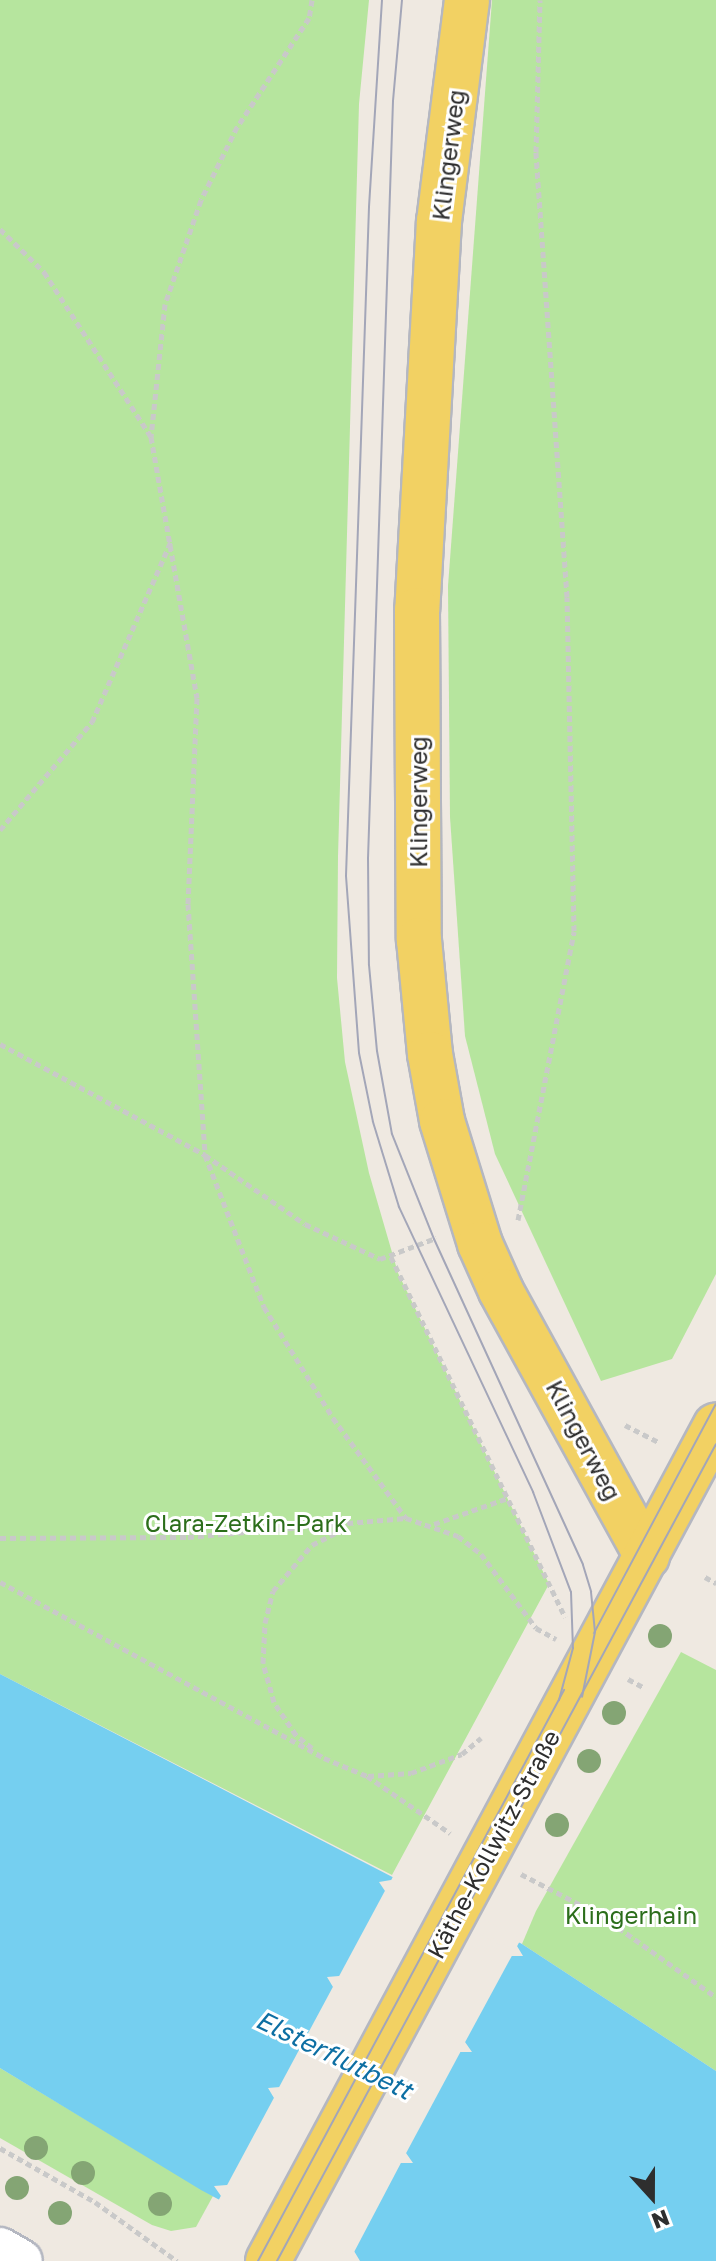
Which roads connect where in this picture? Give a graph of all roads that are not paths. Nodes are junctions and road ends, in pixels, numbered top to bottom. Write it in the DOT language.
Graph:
graph roads {
  1 [pos="467,0"];
  2 [pos="716,1425"];
  3 [pos="647,1557"];
  4 [pos="0,2249"];
  5 [pos="21,2261"];
  6 [pos="268,2261"];
  1 -- 3 [label="main road, Klingerweg"];
  2 -- 3 [label="main road, Käthe-Kollwitz-Straße"];
  3 -- 6 [label="main road, Käthe-Kollwitz-Straße"];
  4 -- 5 [label="street"];
}
